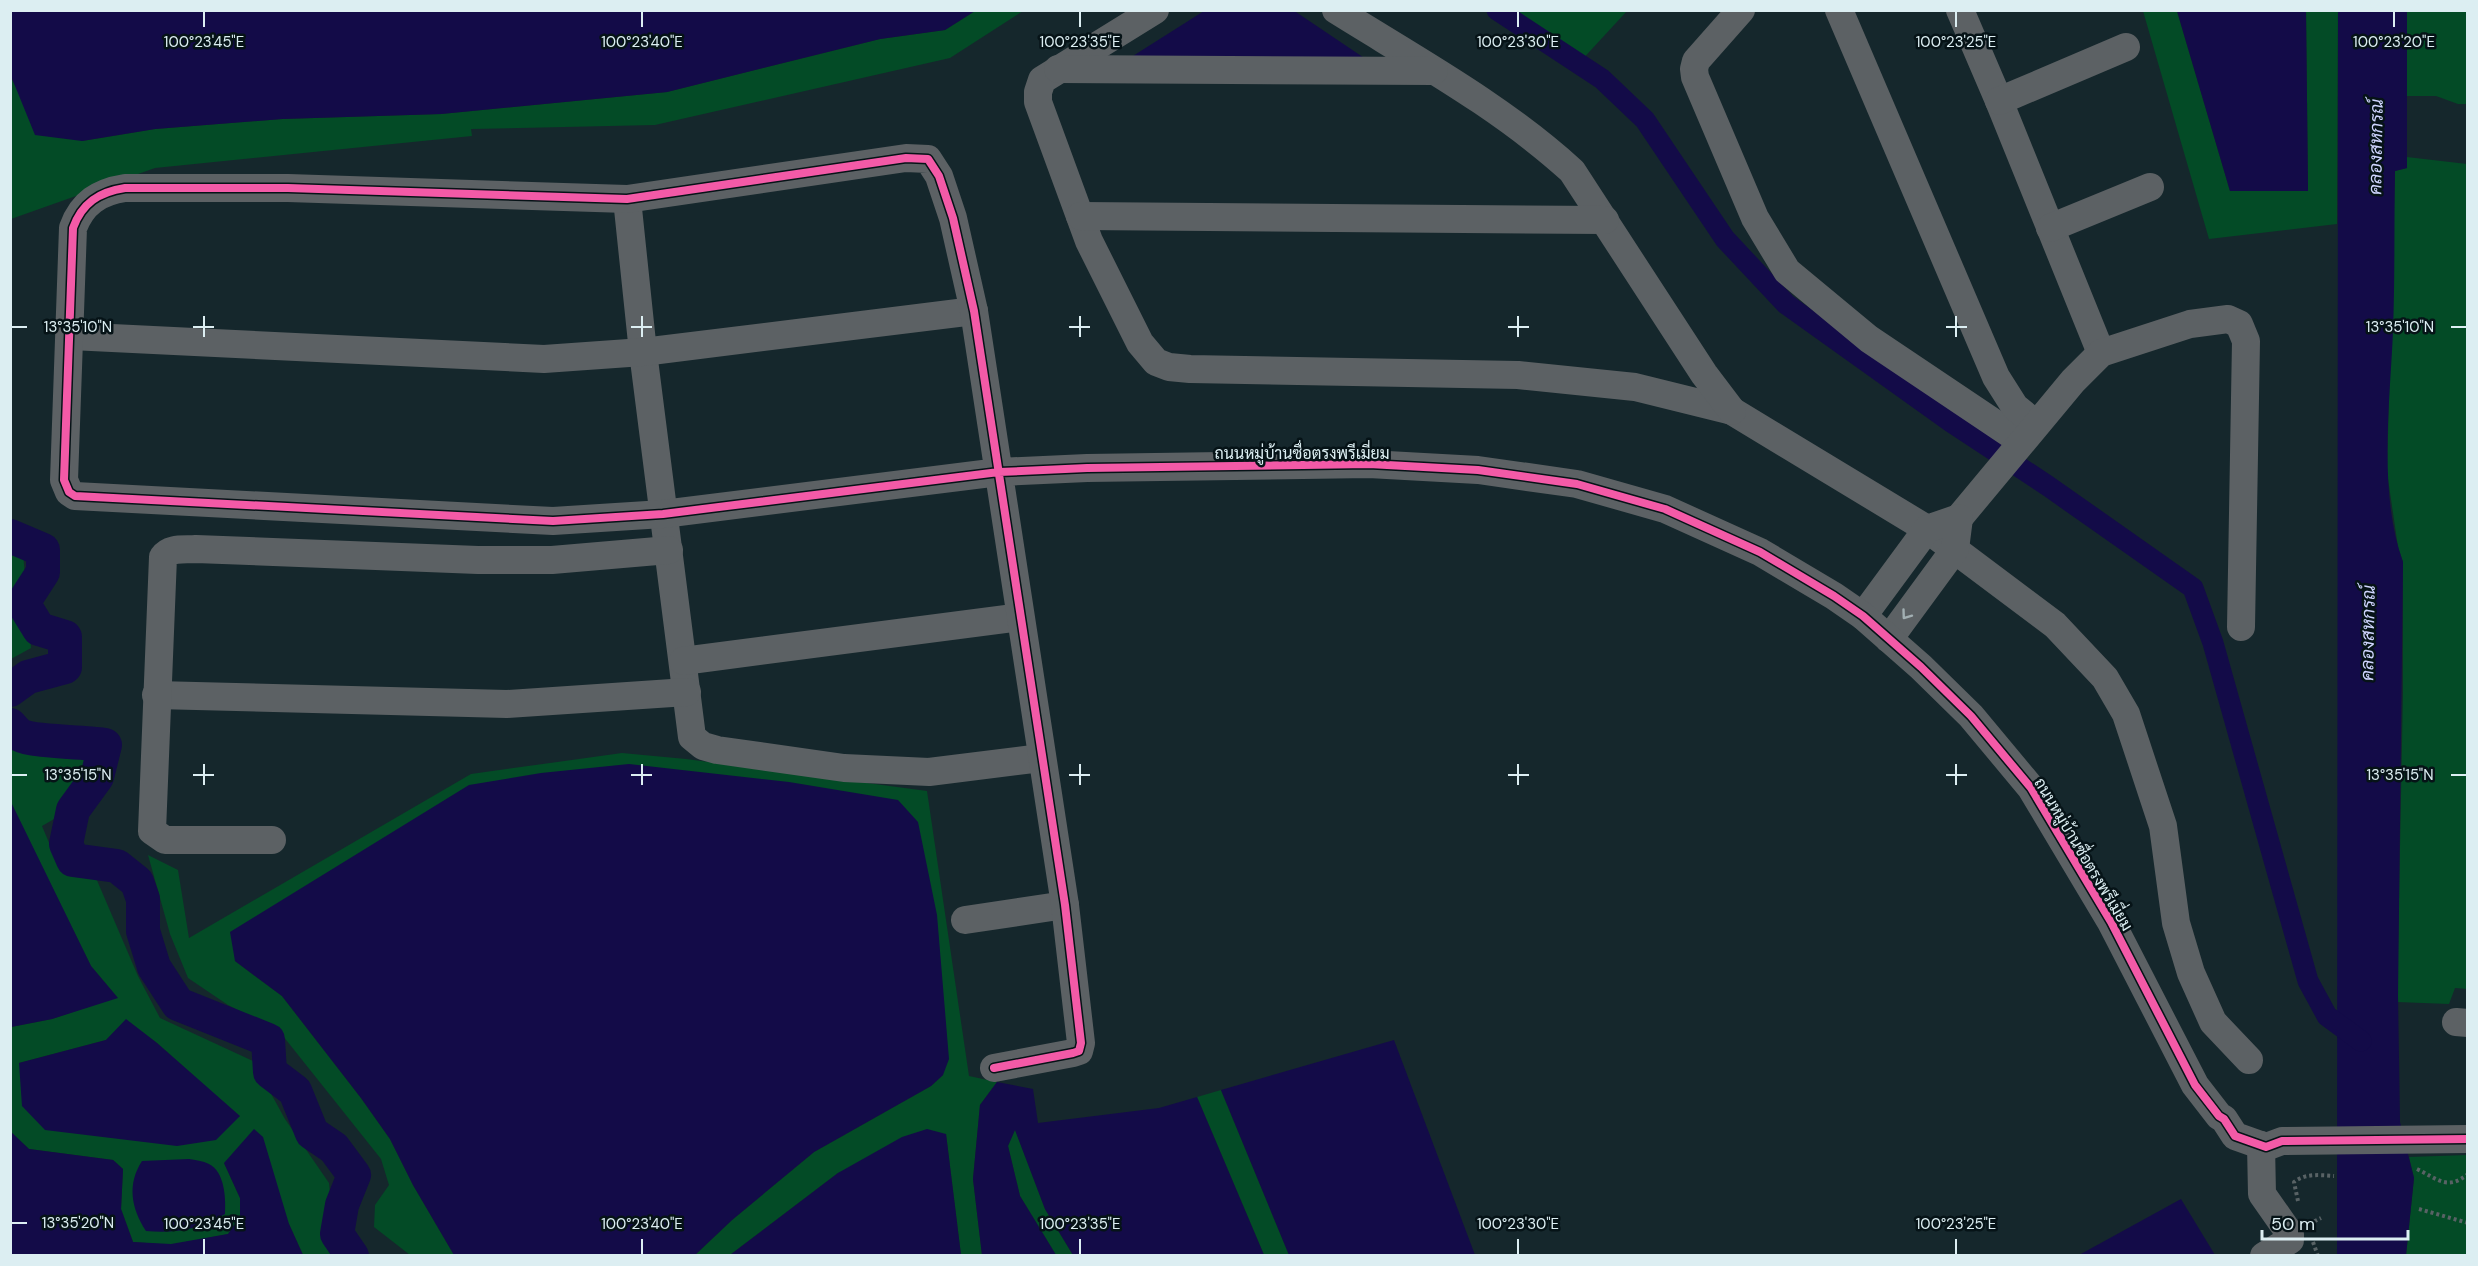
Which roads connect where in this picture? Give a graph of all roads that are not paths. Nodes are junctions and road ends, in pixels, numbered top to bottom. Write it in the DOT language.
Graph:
graph roads {
  1 [pos="1155,10"];
  2 [pos="1336,10"];
  3 [pos="1741,10"];
  4 [pos="1839,10"];
  5 [pos="1960,10"];
  6 [pos="2126,47"];
  7 [pos="1058,69"];
  8 [pos="1434,71"];
  9 [pos="1999,101"];
  10 [pos="2150,187"];
  11 [pos="627,199"];
  12 [pos="1080,216"];
  13 [pos="1605,220"];
  14 [pos="2050,228"];
  15 [pos="974,311"];
  16 [pos="71,336"];
  17 [pos="643,352"];
  18 [pos="2101,353"];
  19 [pos="1704,374"];
  20 [pos="1635,387"];
  21 [pos="2005,392"];
  22 [pos="1732,411"];
  23 [pos="1981,416"];
  24 [pos="2026,436"];
  25 [pos="999,472"];
  26 [pos="663,513"];
  27 [pos="1959,518"];
  28 [pos="1927,529"];
  29 [pos="1955,549"];
  30 [pos="669,550"];
  31 [pos="1863,616"];
  32 [pos="1020,617"];
  33 [pos="2241,627"];
  34 [pos="1888,639"];
  35 [pos="683,661"];
  36 [pos="687,692"];
  37 [pos="156,695"];
  38 [pos="1041,758"];
  39 [pos="272,840"];
  40 [pos="1065,905"];
  41 [pos="965,920"];
  42 [pos="2249,1060"];
  43 [pos="994,1068"];
  44 [pos="2468,1139"];
  45 [pos="2284,1142"];
  46 [pos="2264,1256"];
  1 -- 7 [label="street"];
  2 -- 8 [label="street"];
  3 -- 23 [label="street"];
  4 -- 21 [label="street"];
  5 -- 9 [label="street"];
  6 -- 9 [label="street"];
  7 -- 8 [label="street"];
  7 -- 12 [label="street"];
  8 -- 13 [label="street"];
  9 -- 14 [label="street"];
  10 -- 14 [label="street"];
  11 -- 15 [label="street"];
  11 -- 16 [label="street"];
  11 -- 17 [label="street"];
  12 -- 13 [label="street"];
  12 -- 20 [label="street"];
  13 -- 19 [label="street"];
  14 -- 18 [label="street"];
  15 -- 17 [label="street"];
  15 -- 25 [label="street"];
  16 -- 17 [label="street"];
  16 -- 26 [label="street, ถนนหมู่บ้านซื่อตรงพรีเมี่ยม"];
  17 -- 26 [label="street"];
  18 -- 24 [label="street"];
  18 -- 33 [label="street"];
  19 -- 20 [label="street"];
  19 -- 22 [label="street"];
  20 -- 22 [label="street"];
  21 -- 23 [label="street"];
  21 -- 24 [label="street"];
  22 -- 28 [label="street"];
  23 -- 24 [label="street"];
  24 -- 27 [label="street"];
  25 -- 26 [label="street, ถนนหมู่บ้านซื่อตรงพรีเมี่ยม"];
  25 -- 31 [label="street, ถนนหมู่บ้านซื่อตรงพรีเมี่ยม"];
  25 -- 32 [label="street"];
  26 -- 30 [label="street"];
  27 -- 28 [label="street"];
  27 -- 29 [label="street"];
  28 -- 29 [label="street"];
  28 -- 31 [label="street"];
  29 -- 34 [label="street, one-way"];
  29 -- 42 [label="street"];
  30 -- 35 [label="street"];
  30 -- 37 [label="street"];
  31 -- 34 [label="street, ถนนหมู่บ้านซื่อตรงพรีเมี่ยม"];
  32 -- 35 [label="street"];
  32 -- 38 [label="street"];
  34 -- 45 [label="street, ถนนหมู่บ้านซื่อตรงพรีเมี่ยม"];
  35 -- 36 [label="street"];
  36 -- 37 [label="street"];
  36 -- 38 [label="street"];
  37 -- 39 [label="street"];
  38 -- 40 [label="street"];
  40 -- 41 [label="street"];
  40 -- 43 [label="street"];
  44 -- 45 [label="street"];
  45 -- 46 [label="street"];
}
